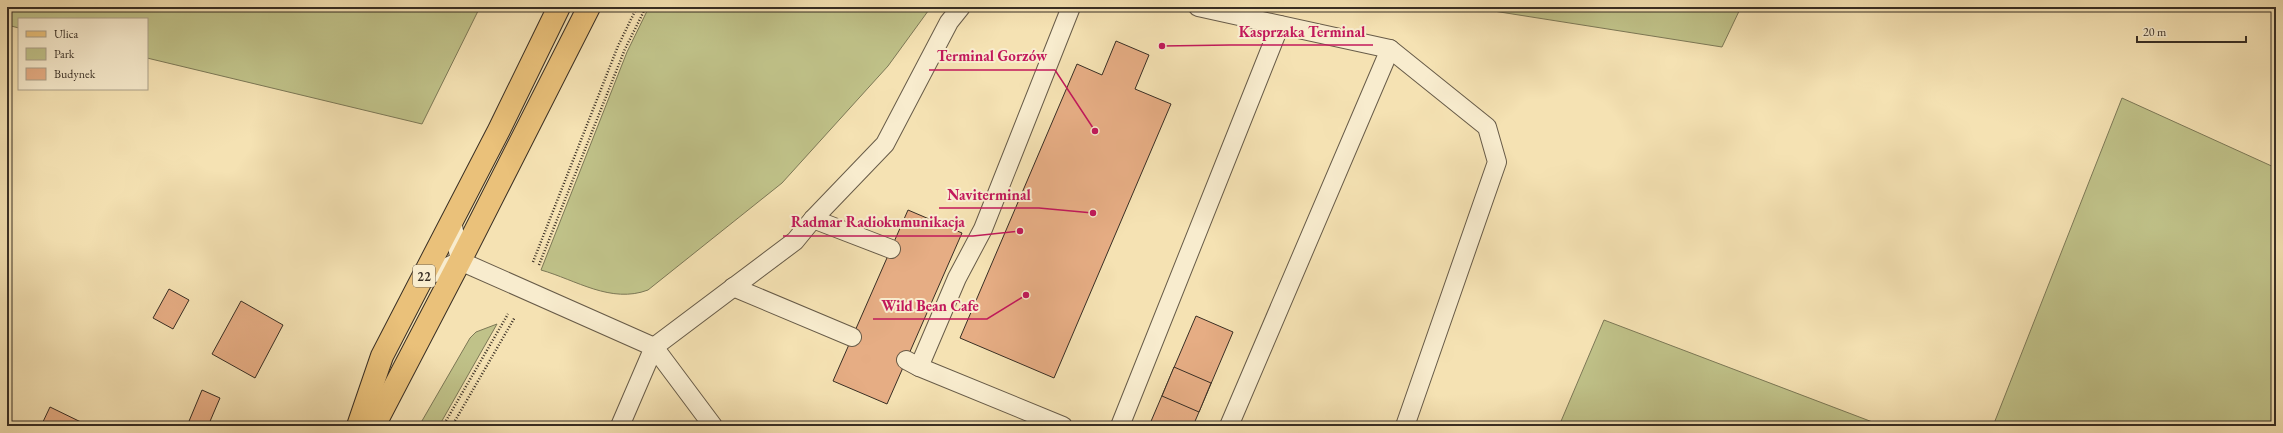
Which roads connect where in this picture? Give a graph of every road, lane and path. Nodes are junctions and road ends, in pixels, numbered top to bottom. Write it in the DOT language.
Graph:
graph roads {
  1 [pos="559,7"];
  2 [pos="589,7"];
  3 [pos="637,7"];
  4 [pos="646,7"];
  5 [pos="961,7"];
  6 [pos="1071,7"];
  7 [pos="1198,7"];
  8 [pos="1280,25"];
  9 [pos="1390,49"];
  10 [pos="813,219"];
  11 [pos="452,221"];
  12 [pos="891,249"];
  13 [pos="460,261"];
  14 [pos="422,278"];
  15 [pos="733,287"];
  16 [pos="524,290"];
  17 [pos="852,337"];
  18 [pos="654,347"];
  19 [pos="358,426"];
  20 [pos="374,426"];
  21 [pos="443,426"];
  22 [pos="452,426"];
  23 [pos="620,426"];
  24 [pos="713,426"];
  25 [pos="1064,426"];
  26 [pos="1120,426"];
  27 [pos="1228,426"];
  28 [pos="1406,426"];
  1 -- 11 [label="main road, 22"];
  2 -- 13 [label="main road, 22"];
  3 -- 16 [label="path"];
  4 -- 16 [label="path"];
  5 -- 10 [label="lane"];
  6 -- 25 [label="lane"];
  7 -- 8 [label="lane"];
  8 -- 9 [label="lane"];
  8 -- 26 [label="lane"];
  9 -- 27 [label="lane"];
  9 -- 28 [label="lane"];
  10 -- 12 [label="lane"];
  10 -- 15 [label="lane"];
  11 -- 13 [label="lane"];
  11 -- 14 [label="main road, 22"];
  13 -- 14 [label="lane"];
  13 -- 16 [label="lane"];
  13 -- 20 [label="main road, 22"];
  14 -- 19 [label="main road, 22"];
  15 -- 17 [label="lane"];
  15 -- 18 [label="lane"];
  16 -- 18 [label="lane"];
  16 -- 21 [label="path"];
  16 -- 22 [label="path"];
  18 -- 23 [label="lane"];
  18 -- 24 [label="lane"];
}
